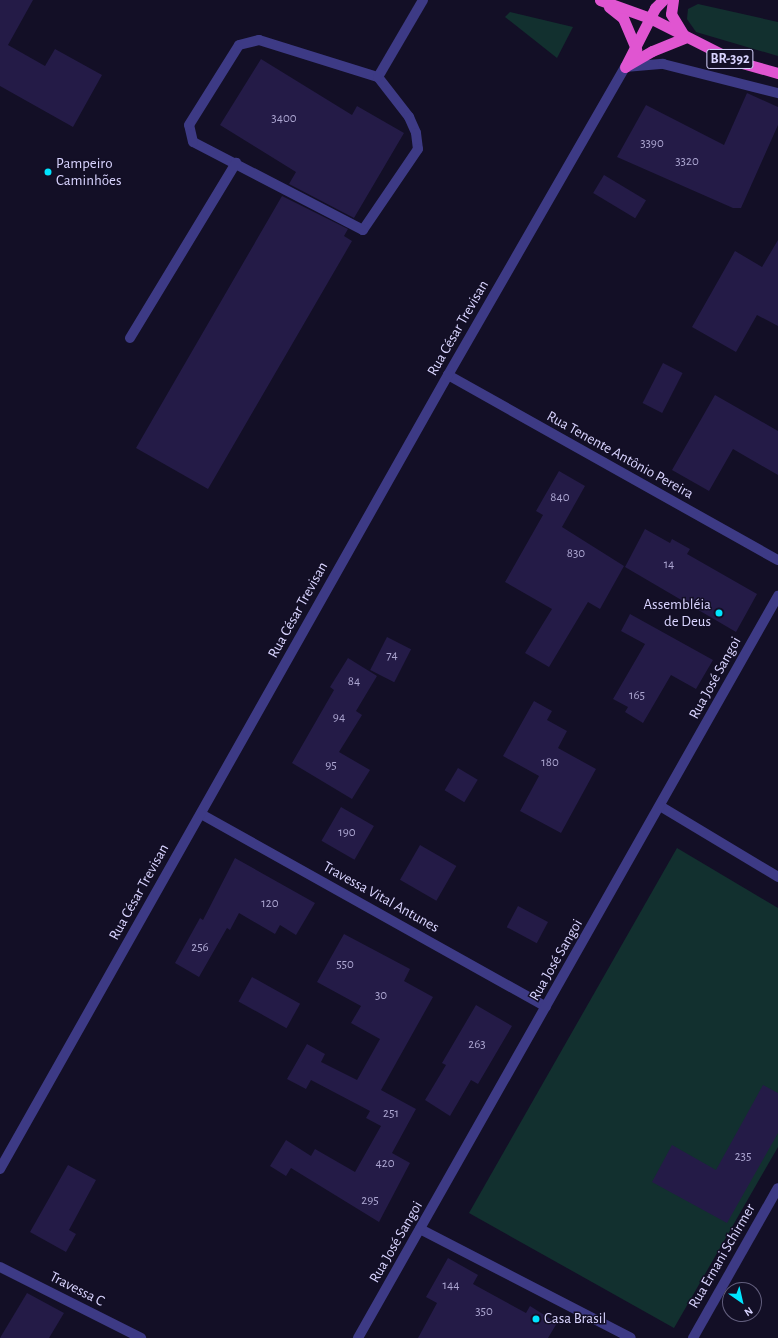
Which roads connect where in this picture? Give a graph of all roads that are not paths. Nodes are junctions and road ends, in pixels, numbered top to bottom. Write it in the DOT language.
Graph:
graph roads {
  1 [pos="423,0"];
  2 [pos="600,0"];
  3 [pos="663,0"];
  4 [pos="673,0"];
  5 [pos="650,18"];
  6 [pos="685,38"];
  7 [pos="636,49"];
  8 [pos="625,67"];
  9 [pos="778,73"];
  10 [pos="378,77"];
  11 [pos="778,93"];
  12 [pos="236,163"];
  13 [pos="130,338"];
  14 [pos="448,375"];
  15 [pos="778,560"];
  16 [pos="778,596"];
  17 [pos="660,806"];
  18 [pos="200,814"];
  19 [pos="778,877"];
  20 [pos="546,1007"];
  21 [pos="0,1169"];
  22 [pos="778,1188"];
  23 [pos="420,1229"];
  24 [pos="0,1267"];
  25 [pos="141,1338"];
  26 [pos="358,1338"];
  27 [pos="631,1338"];
  28 [pos="693,1338"];
  1 -- 10 [label="street"];
  2 -- 5 [label="highway, BR-392"];
  2 -- 7 [label="highway, BR-392"];
  3 -- 5 [label="highway"];
  4 -- 6 [label="highway"];
  5 -- 6 [label="highway, BR-392"];
  5 -- 7 [label="highway"];
  6 -- 8 [label="highway"];
  6 -- 9 [label="highway, BR-392"];
  7 -- 8 [label="highway"];
  8 -- 11 [label="street"];
  8 -- 14 [label="street, Rua César Trevisan"];
  10 -- 12 [label="street"];
  10 -- 12 [label="street"];
  12 -- 13 [label="street"];
  14 -- 15 [label="street, Rua Tenente Antônio Pereira"];
  14 -- 18 [label="street, Rua César Trevisan"];
  16 -- 17 [label="street, Rua José Sangoi"];
  17 -- 19 [label="street"];
  17 -- 20 [label="street, Rua José Sangoi"];
  18 -- 20 [label="street, Travessa Vital Antunes"];
  18 -- 21 [label="street, Rua César Trevisan"];
  20 -- 23 [label="street, Rua José Sangoi"];
  22 -- 28 [label="street, Rua Ernani Schirmer"];
  23 -- 26 [label="street, Rua José Sangoi"];
  23 -- 27 [label="street"];
  24 -- 25 [label="street, Travessa C"];
}
